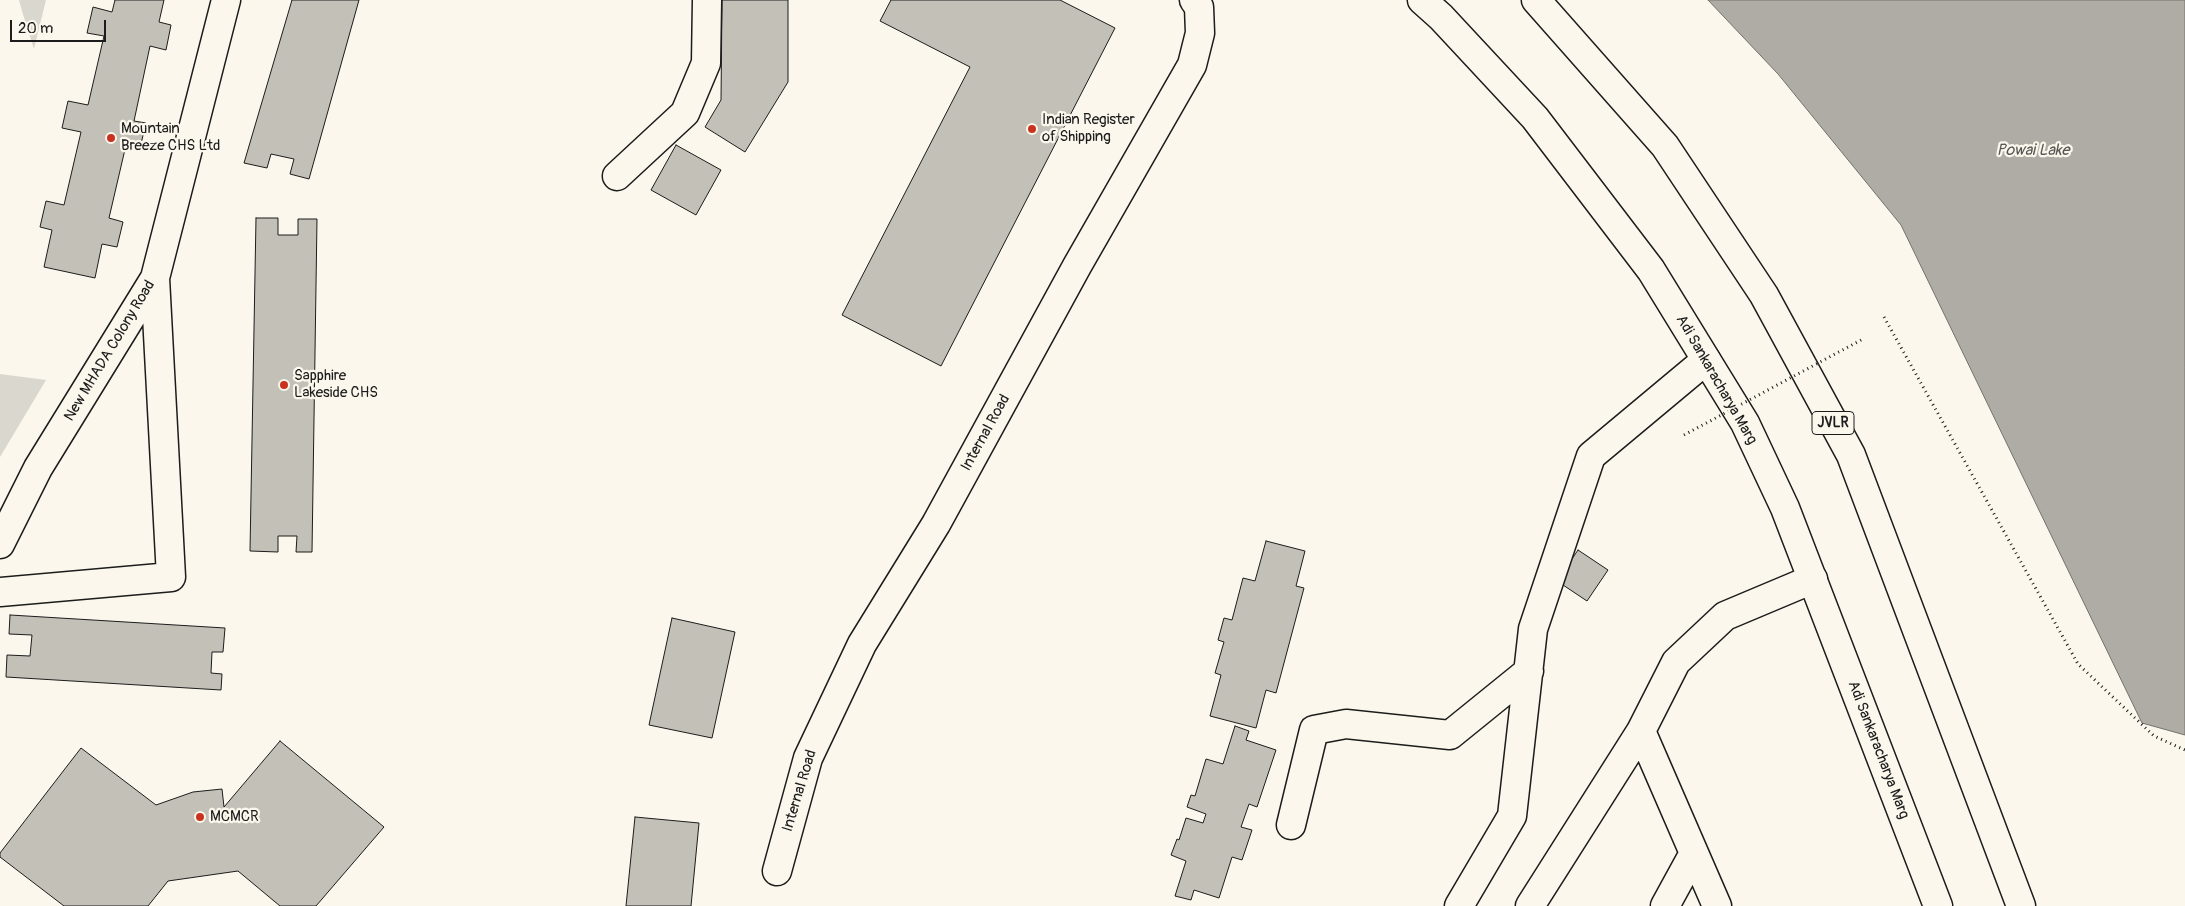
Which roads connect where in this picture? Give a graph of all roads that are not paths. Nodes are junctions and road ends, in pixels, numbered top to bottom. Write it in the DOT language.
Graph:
graph roads {
  1 [pos="226,0"];
  2 [pos="707,0"];
  3 [pos="1194,0"];
  4 [pos="1422,0"];
  5 [pos="1536,0"];
  6 [pos="617,176"];
  7 [pos="155,278"];
  8 [pos="1706,360"];
  9 [pos="0,544"];
  10 [pos="1813,579"];
  11 [pos="0,592"];
  12 [pos="1529,670"];
  13 [pos="1641,731"];
  14 [pos="1291,825"];
  15 [pos="1694,853"];
  16 [pos="777,872"];
  17 [pos="1458,906"];
  18 [pos="1530,906"];
  19 [pos="1664,906"];
  20 [pos="1717,906"];
  21 [pos="1938,906"];
  22 [pos="2021,906"];
  1 -- 7 [label="main road, New MHADA Colony Road"];
  2 -- 6 [label="main road"];
  3 -- 16 [label="main road, Internal Road"];
  4 -- 8 [label="main road, Adi Sankaracharya Marg"];
  5 -- 22 [label="main road, JVLR"];
  7 -- 9 [label="main road, New MHADA Colony Road"];
  7 -- 11 [label="main road"];
  8 -- 10 [label="main road, Adi Sankaracharya Marg"];
  8 -- 12 [label="main road"];
  10 -- 13 [label="main road"];
  10 -- 21 [label="main road, Adi Sankaracharya Marg"];
  12 -- 14 [label="main road"];
  12 -- 17 [label="main road"];
  13 -- 15 [label="main road"];
  13 -- 18 [label="main road"];
  15 -- 19 [label="main road"];
  15 -- 20 [label="main road"];
}
